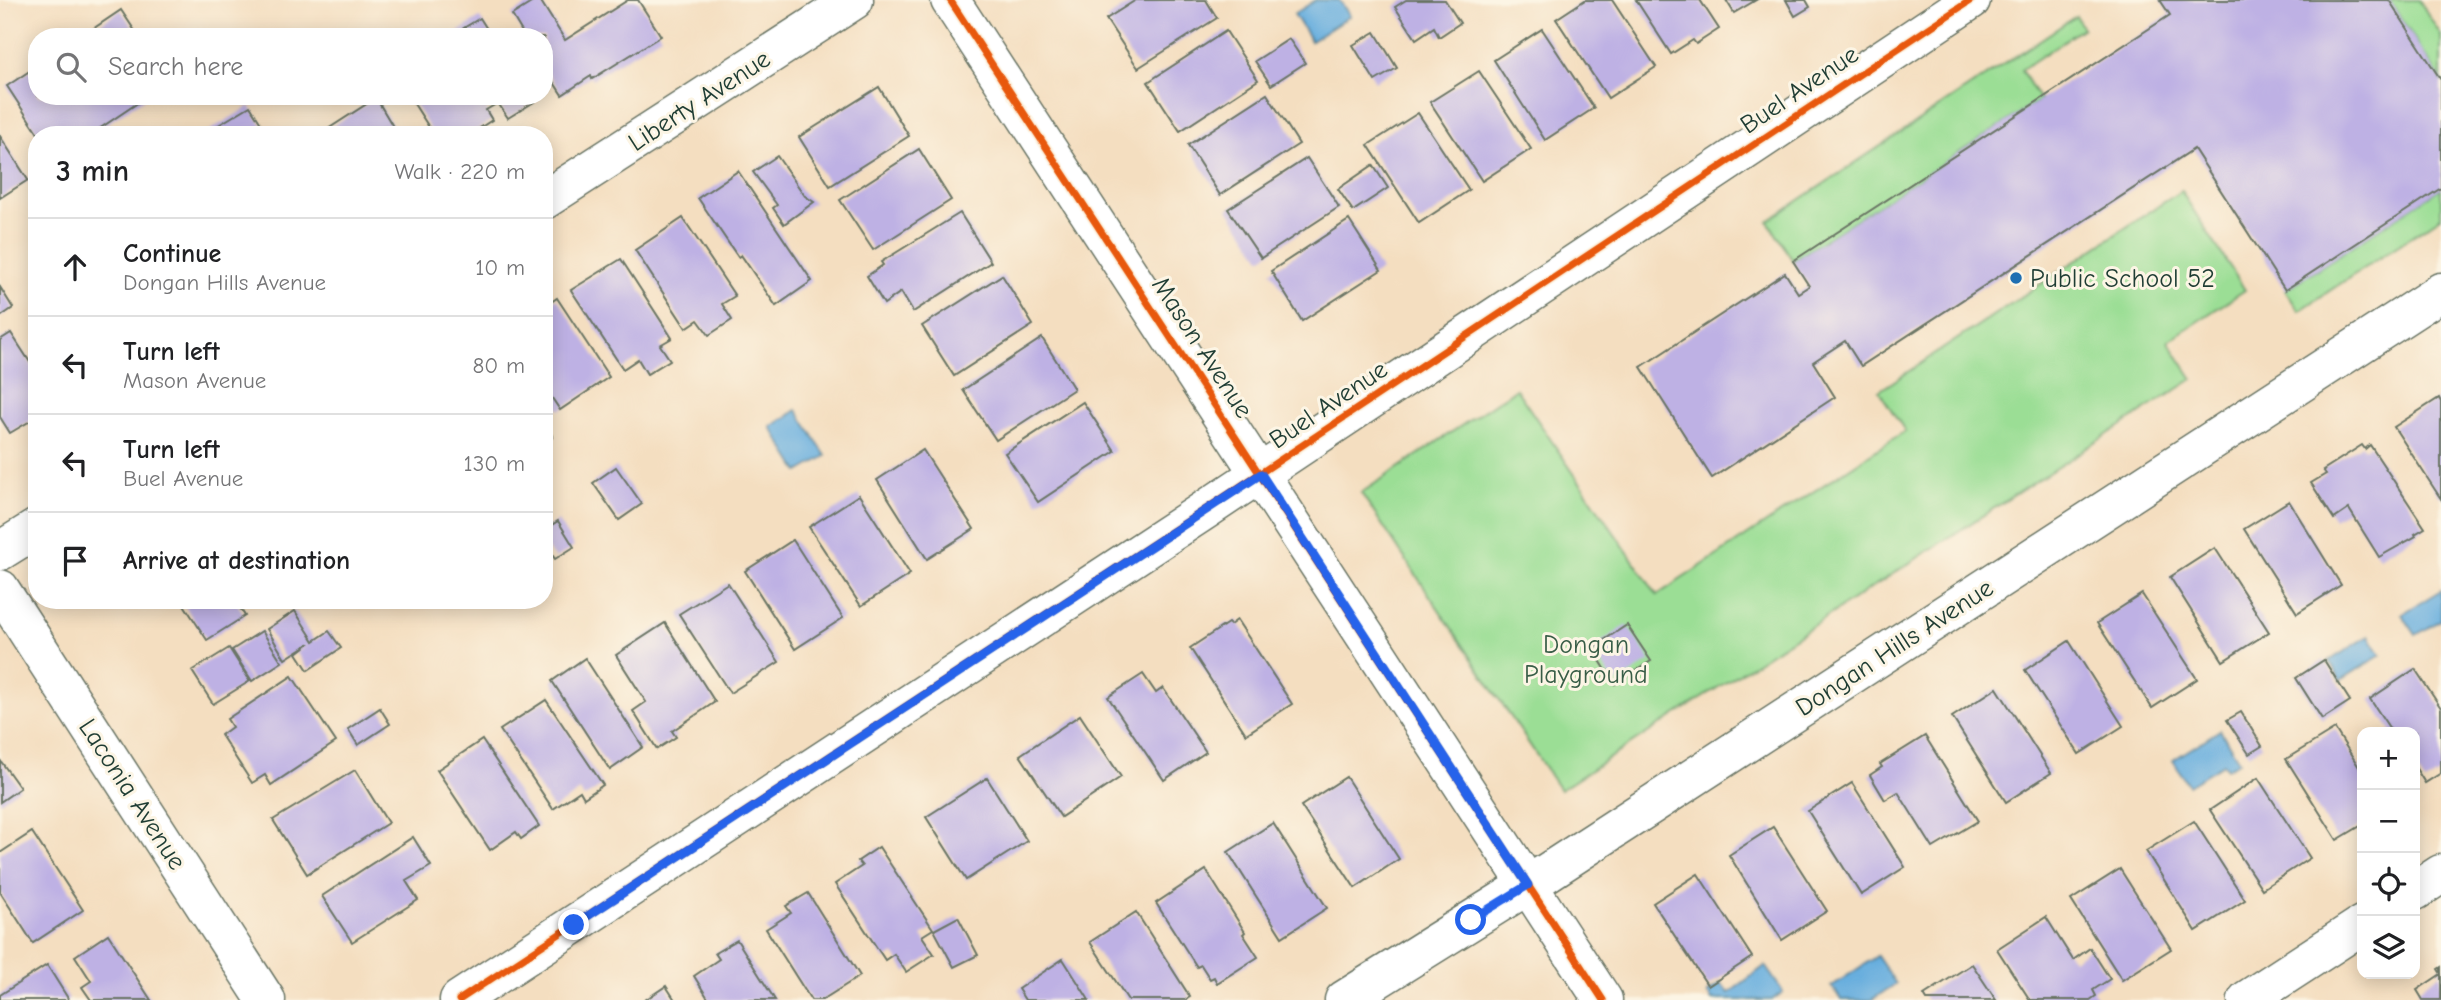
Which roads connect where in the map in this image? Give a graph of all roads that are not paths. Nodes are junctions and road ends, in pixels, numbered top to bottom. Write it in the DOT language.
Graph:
graph roads {
  1 [pos="853,0"];
  2 [pos="950,0"];
  3 [pos="1970,0"];
  4 [pos="553,194"];
  5 [pos="2441,292"];
  6 [pos="1261,474"];
  7 [pos="28,534"];
  8 [pos="0,551"];
  9 [pos="0,589"];
  10 [pos="2441,874"];
  11 [pos="1528,885"];
  12 [pos="2420,888"];
  13 [pos="2357,928"];
  14 [pos="266,1000"];
  15 [pos="459,1000"];
  16 [pos="1344,1000"];
  17 [pos="1603,1000"];
  18 [pos="2247,1000"];
  1 -- 4 [label="street, Liberty Avenue"];
  2 -- 6 [label="street, Mason Avenue"];
  3 -- 6 [label="street, Buel Avenue"];
  5 -- 11 [label="street, Dongan Hills Avenue"];
  6 -- 11 [label="street, Mason Avenue"];
  6 -- 15 [label="street, Buel Avenue"];
  7 -- 8 [label="street"];
  9 -- 14 [label="street, Laconia Avenue"];
  10 -- 12 [label="street"];
  11 -- 16 [label="street, Dongan Hills Avenue"];
  11 -- 17 [label="street, Mason Avenue"];
  13 -- 18 [label="street"];
}
